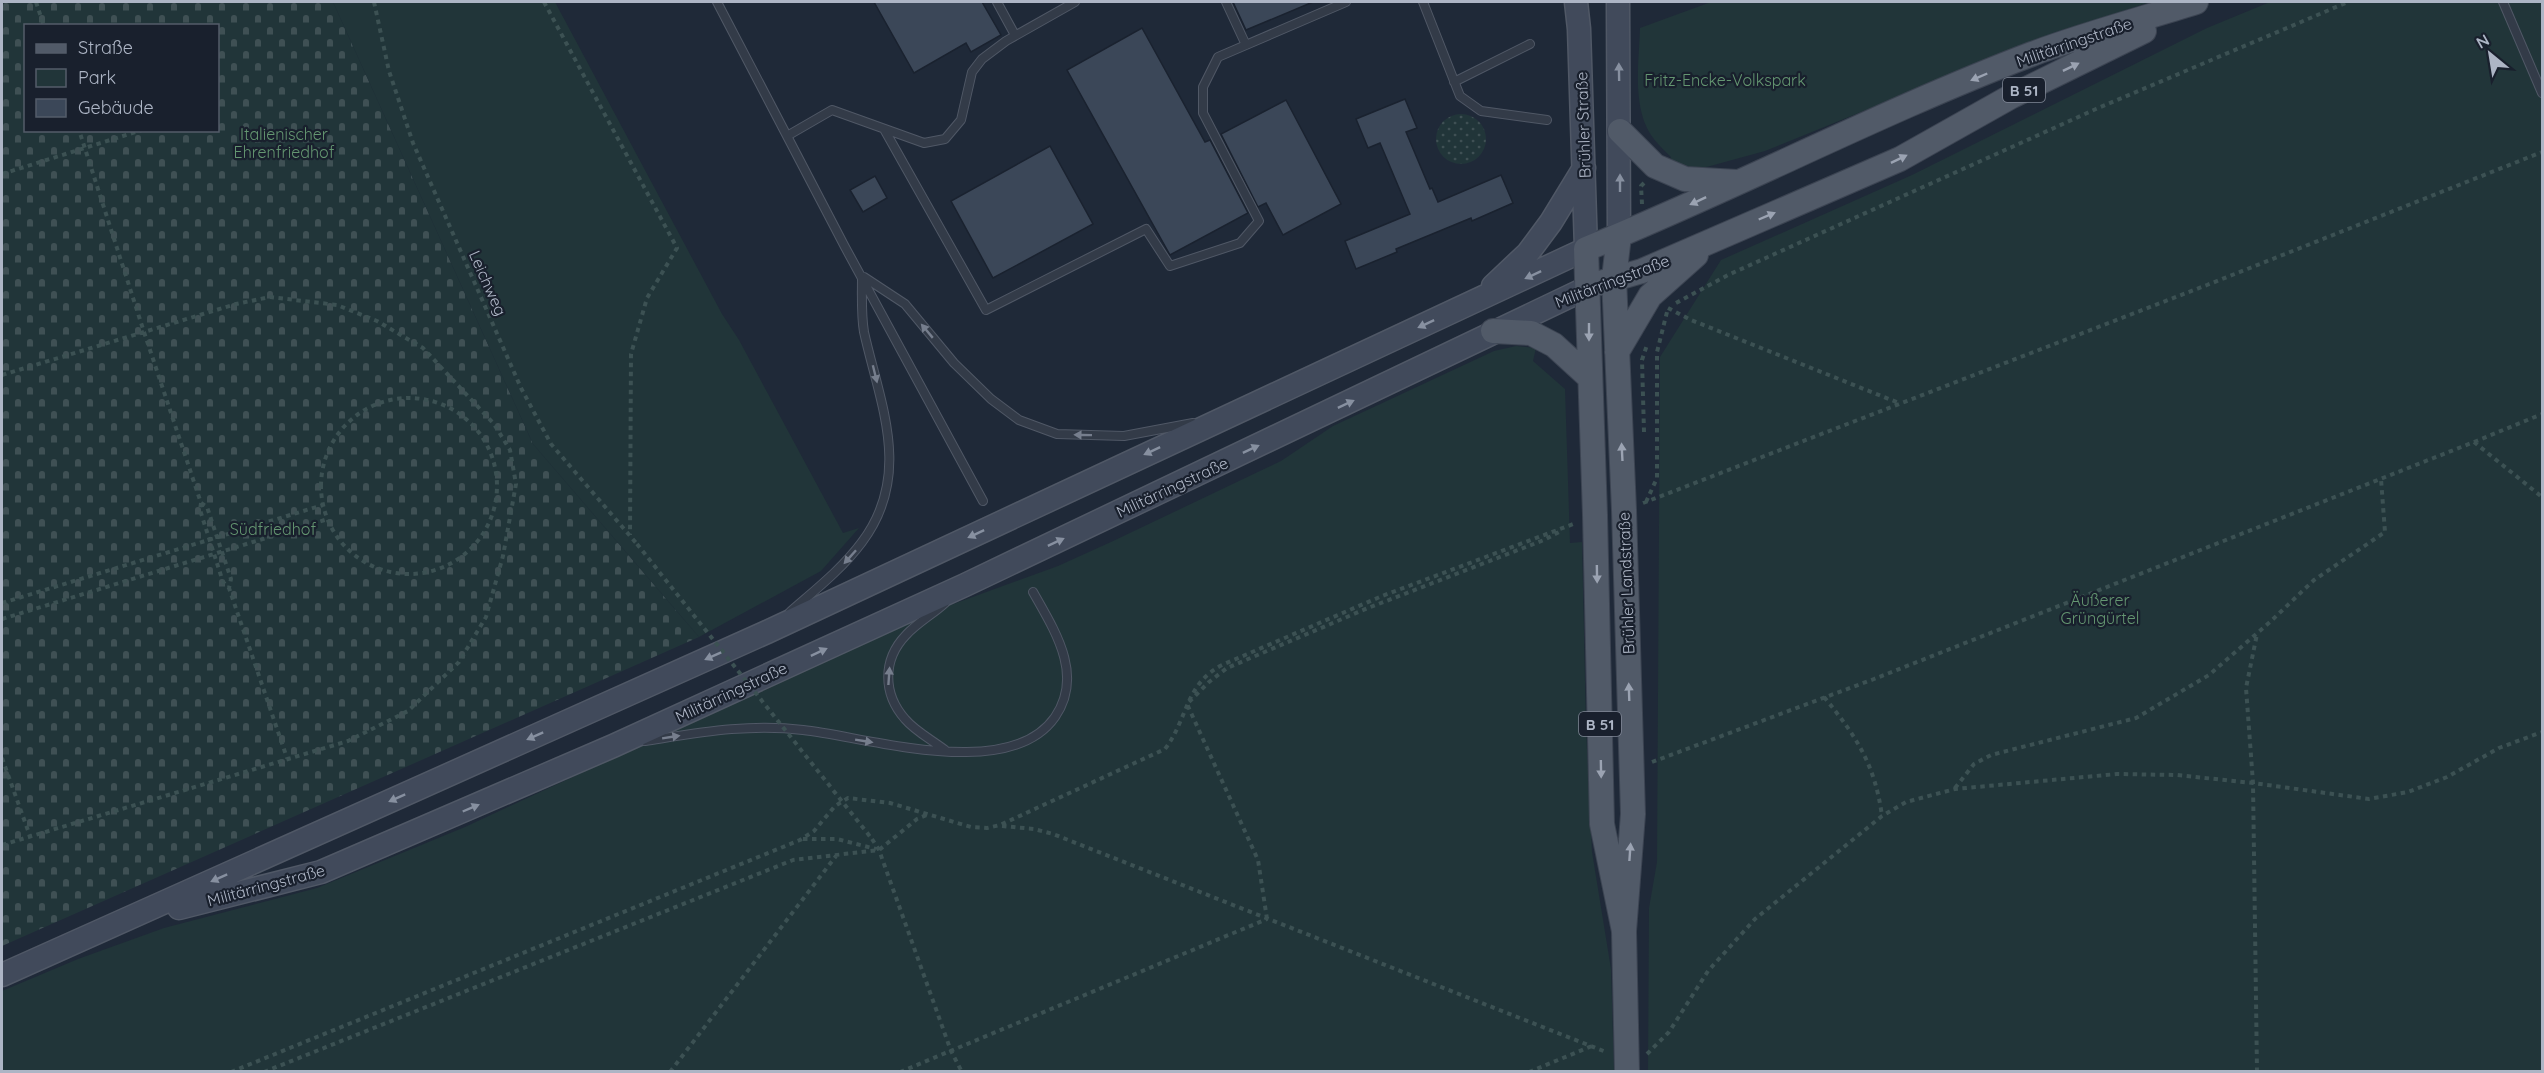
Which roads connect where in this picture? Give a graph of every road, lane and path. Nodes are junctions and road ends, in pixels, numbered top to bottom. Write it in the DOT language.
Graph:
graph roads {
  1 [pos="36,2"];
  2 [pos="374,2"];
  3 [pos="544,2"];
  4 [pos="717,2"];
  5 [pos="997,2"];
  6 [pos="1075,2"];
  7 [pos="1226,2"];
  8 [pos="1346,2"];
  9 [pos="1423,2"];
  10 [pos="1576,2"];
  11 [pos="1618,2"];
  12 [pos="2196,2"];
  13 [pos="2205,2"];
  14 [pos="2348,2"];
  15 [pos="2503,2"];
  16 [pos="1062,5"];
  17 [pos="43,24"];
  18 [pos="1016,35"];
  19 [pos="1530,44"];
  20 [pos="1246,45"];
  21 [pos="1454,82"];
  22 [pos="2542,93"];
  23 [pos="1547,120"];
  24 [pos="884,129"];
  25 [pos="1620,130"];
  26 [pos="81,132"];
  27 [pos="136,132"];
  28 [pos="787,136"];
  29 [pos="85,148"];
  30 [pos="2542,152"];
  31 [pos="1584,168"];
  32 [pos="2,174"];
  33 [pos="1739,182"];
  34 [pos="1619,236"];
  35 [pos="1713,240"];
  36 [pos="1586,249"];
  37 [pos="862,275"];
  38 [pos="1614,278"];
  39 [pos="1589,287"];
  40 [pos="1479,300"];
  41 [pos="1668,308"];
  42 [pos="1493,331"];
  43 [pos="144,332"];
  44 [pos="1617,352"];
  45 [pos="2,375"];
  46 [pos="1589,378"];
  47 [pos="1900,403"];
  48 [pos="2542,414"];
  49 [pos="1224,417"];
  50 [pos="2474,442"];
  51 [pos="2380,479"];
  52 [pos="2542,497"];
  53 [pos="983,501"];
  54 [pos="201,503"];
  55 [pos="324,505"];
  56 [pos="328,519"];
  57 [pos="630,536"];
  58 [pos="217,537"];
  59 [pos="209,540"];
  60 [pos="222,551"];
  61 [pos="214,554"];
  62 [pos="965,585"];
  63 [pos="229,588"];
  64 [pos="1033,592"];
  65 [pos="2,603"];
  66 [pos="2,619"];
  67 [pos="766,632"];
  68 [pos="2257,633"];
  69 [pos="1824,697"];
  70 [pos="1187,704"];
  71 [pos="2542,732"];
  72 [pos="613,746"];
  73 [pos="946,751"];
  74 [pos="2,758"];
  75 [pos="287,758"];
  76 [pos="1652,762"];
  77 [pos="2253,783"];
  78 [pos="1954,789"];
  79 [pos="929,814"];
  80 [pos="1882,816"];
  81 [pos="999,825"];
  82 [pos="30,836"];
  83 [pos="800,840"];
  84 [pos="2,845"];
  85 [pos="879,850"];
  86 [pos="836,855"];
  87 [pos="1267,919"];
  88 [pos="119,924"];
  89 [pos="1624,931"];
  90 [pos="2,975"];
  91 [pos="1592,1046"];
  92 [pos="951,1051"];
  93 [pos="1632,1063"];
  94 [pos="231,1071"];
  95 [pos="264,1071"];
  96 [pos="670,1071"];
  97 [pos="900,1071"];
  98 [pos="962,1071"];
  99 [pos="1529,1071"];
  100 [pos="2257,1071"];
  1 -- 17 [label="path"];
  2 -- 57 [label="path, Leichweg"];
  3 -- 57 [label="path"];
  4 -- 28 [label="lane"];
  5 -- 18 [label="lane"];
  6 -- 16 [label="lane"];
  7 -- 20 [label="lane"];
  8 -- 20 [label="lane"];
  9 -- 21 [label="lane"];
  10 -- 31 [label="main road, Brühler Straße"];
  25 -- 11 [label="main road, one-way"];
  12 -- 33 [label="main road, Militärringstraße / B 51, one-way"];
  35 -- 13 [label="main road, Militärringstraße / B 51, one-way"];
  14 -- 41 [label="path"];
  15 -- 22 [label="lane"];
  16 -- 18 [label="lane"];
  18 -- 24 [label="lane"];
  19 -- 21 [label="lane"];
  20 -- 24 [label="lane"];
  21 -- 23 [label="lane"];
  24 -- 28 [label="lane"];
  25 -- 33 [label="main road, B 51"];
  34 -- 25 [label="main road, one-way"];
  26 -- 29 [label="path"];
  27 -- 29 [label="path"];
  28 -- 37 [label="lane"];
  29 -- 32 [label="path"];
  29 -- 43 [label="path"];
  30 -- 47 [label="path"];
  31 -- 36 [label="main road, Brühler Straße"];
  31 -- 40 [label="main road"];
  33 -- 34 [label="main road, Militärringstraße / B 51, one-way"];
  34 -- 36 [label="main road, Militärringstraße / B 51"];
  34 -- 38 [label="main road, Brühler Landstraße / B 51"];
  35 -- 38 [label="main road, Militärringstraße / B 51"];
  35 -- 44 [label="main road, B 51"];
  36 -- 39 [label="main road, Brühler Landstraße / B 51"];
  36 -- 40 [label="main road, Militärringstraße, one-way"];
  49 -- 37 [label="lane, one-way"];
  37 -- 53 [label="lane"];
  37 -- 67 [label="lane, one-way"];
  38 -- 39 [label="main road, Militärringstraße / B 51"];
  38 -- 44 [label="main road, Brühler Landstraße / B 51"];
  39 -- 42 [label="main road, Militärringstraße"];
  39 -- 46 [label="main road, Brühler Landstraße / B 51, one-way"];
  40 -- 49 [label="main road, Militärringstraße, one-way"];
  41 -- 47 [label="path"];
  41 -- 47 [label="path"];
  42 -- 46 [label="main road"];
  62 -- 42 [label="main road, Militärringstraße, one-way"];
  43 -- 45 [label="path"];
  43 -- 54 [label="path"];
  43 -- 75 [label="path"];
  89 -- 44 [label="main road, Brühler Landstraße / B 51, one-way"];
  46 -- 89 [label="main road, Brühler Landstraße / B 51, one-way"];
  48 -- 50 [label="path"];
  49 -- 67 [label="main road, Militärringstraße, one-way"];
  50 -- 51 [label="path"];
  50 -- 52 [label="path"];
  51 -- 68 [label="path"];
  51 -- 69 [label="path"];
  54 -- 58 [label="path"];
  54 -- 59 [label="path"];
  55 -- 56 [label="path"];
  55 -- 56 [label="path"];
  55 -- 58 [label="path"];
  56 -- 60 [label="path"];
  57 -- 85 [label="path, Leichweg, bridge"];
  58 -- 59 [label="path"];
  58 -- 60 [label="path"];
  59 -- 61 [label="path"];
  59 -- 65 [label="path"];
  60 -- 61 [label="path"];
  60 -- 63 [label="path"];
  61 -- 63 [label="path"];
  61 -- 66 [label="path"];
  72 -- 62 [label="main road, Militärringstraße, one-way"];
  73 -- 62 [label="lane, one-way"];
  63 -- 75 [label="path"];
  64 -- 73 [label="lane"];
  67 -- 88 [label="main road, Militärringstraße, one-way"];
  68 -- 77 [label="path"];
  68 -- 78 [label="path"];
  69 -- 76 [label="path"];
  69 -- 80 [label="path"];
  70 -- 70 [label="path"];
  70 -- 81 [label="path"];
  70 -- 87 [label="path"];
  71 -- 77 [label="path"];
  72 -- 73 [label="lane, one-way"];
  88 -- 72 [label="main road, Militärringstraße, one-way"];
  74 -- 82 [label="path"];
  75 -- 82 [label="path"];
  77 -- 78 [label="path"];
  77 -- 100 [label="path"];
  78 -- 80 [label="path"];
  79 -- 81 [label="path"];
  79 -- 83 [label="path"];
  79 -- 85 [label="path"];
  80 -- 93 [label="path"];
  81 -- 87 [label="path"];
  82 -- 84 [label="path"];
  83 -- 85 [label="path"];
  83 -- 94 [label="path"];
  85 -- 86 [label="path"];
  85 -- 92 [label="path, Leichweg"];
  86 -- 95 [label="path"];
  86 -- 96 [label="path"];
  87 -- 91 [label="path"];
  87 -- 92 [label="path"];
  88 -- 90 [label="main road, Militärringstraße"];
  89 -- 93 [label="main road, Brühler Landstraße / B 51"];
  91 -- 93 [label="path"];
  91 -- 99 [label="path"];
  92 -- 97 [label="path"];
  92 -- 98 [label="path, Leichweg"];
}
